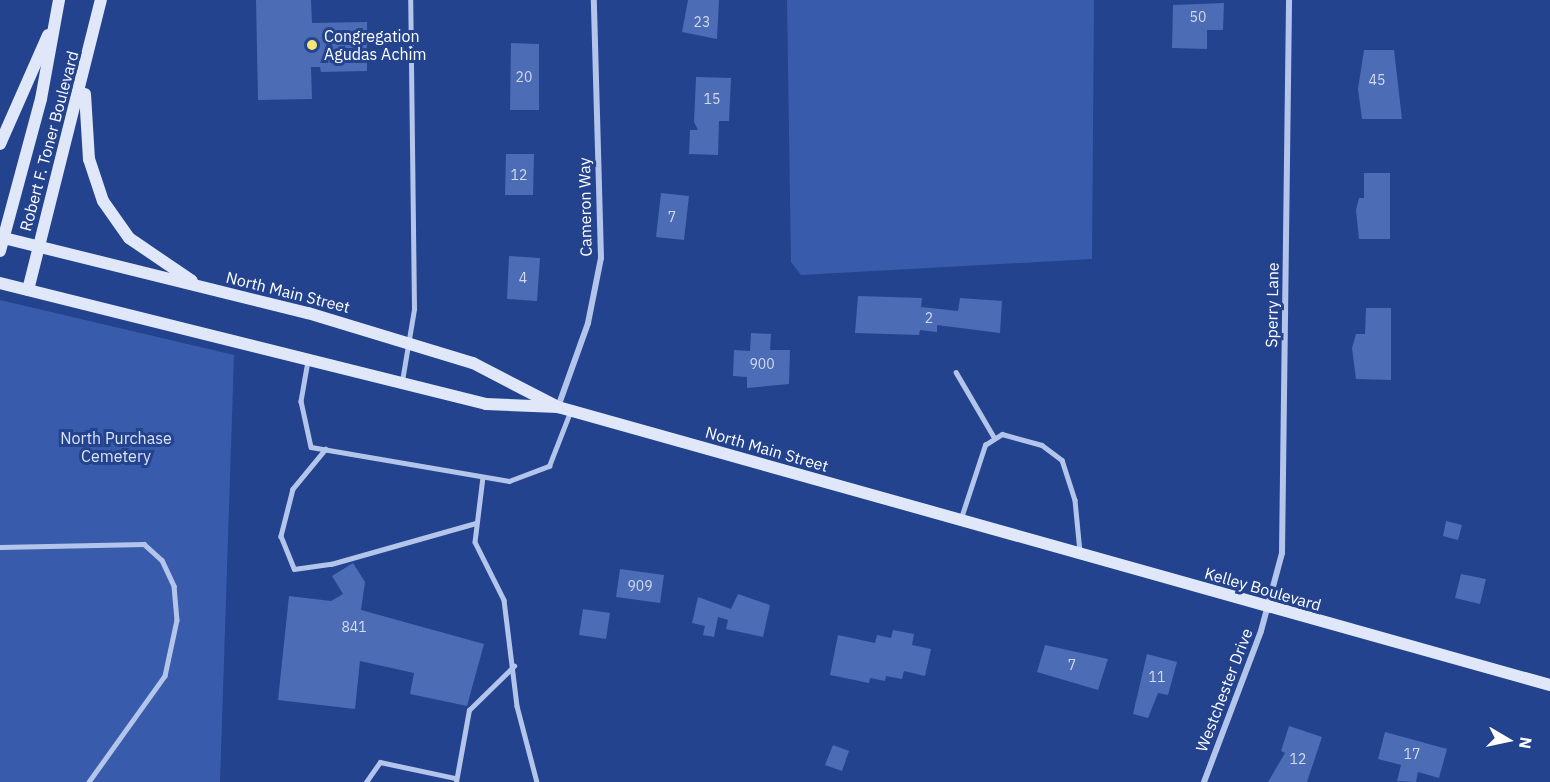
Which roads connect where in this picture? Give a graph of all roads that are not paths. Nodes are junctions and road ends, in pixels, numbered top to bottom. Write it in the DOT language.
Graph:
graph roads {
  1 [pos="59,0"];
  2 [pos="101,0"];
  3 [pos="410,0"];
  4 [pos="594,0"];
  5 [pos="1289,0"];
  6 [pos="89,56"];
  7 [pos="0,144"];
  8 [pos="2,237"];
  9 [pos="39,247"];
  10 [pos="0,251"];
  11 [pos="0,283"];
  12 [pos="206,288"];
  13 [pos="28,290"];
  14 [pos="410,343"];
  15 [pos="309,361"];
  16 [pos="956,372"];
  17 [pos="401,383"];
  18 [pos="558,407"];
  19 [pos="571,411"];
  20 [pos="994,437"];
  21 [pos="326,449"];
  22 [pos="483,477"];
  23 [pos="963,522"];
  24 [pos="476,523"];
  25 [pos="0,547"];
  26 [pos="1080,555"];
  27 [pos="1268,608"];
  28 [pos="514,666"];
  29 [pos="1550,685"];
  30 [pos="455,780"];
  31 [pos="88,782"];
  32 [pos="366,782"];
  33 [pos="537,782"];
  34 [pos="1204,782"];
  1 -- 7 [label="main road"];
  1 -- 8 [label="main road, Robert F. Toner Boulevard"];
  2 -- 6 [label="main road, Robert F. Toner Boulevard"];
  3 -- 14 [label="lane"];
  4 -- 18 [label="street, Cameron Way"];
  5 -- 27 [label="street, Sperry Lane"];
  6 -- 9 [label="main road, Robert F. Toner Boulevard"];
  6 -- 12 [label="main road"];
  8 -- 9 [label="main road, North Main Street"];
  8 -- 10 [label="main road, Robert F. Toner Boulevard"];
  9 -- 12 [label="main road, North Main Street"];
  9 -- 13 [label="main road, Robert F. Toner Boulevard"];
  11 -- 13 [label="main road, North Main Street"];
  12 -- 14 [label="main road, North Main Street"];
  13 -- 15 [label="main road, North Main Street"];
  14 -- 17 [label="lane"];
  14 -- 18 [label="main road, North Main Street"];
  15 -- 17 [label="main road, North Main Street"];
  15 -- 21 [label="lane"];
  16 -- 20 [label="lane"];
  17 -- 18 [label="main road, North Main Street"];
  18 -- 19 [label="main road, North Main Street"];
  19 -- 22 [label="lane"];
  19 -- 23 [label="main road, North Main Street"];
  20 -- 23 [label="lane"];
  20 -- 26 [label="lane"];
  21 -- 22 [label="lane"];
  21 -- 24 [label="lane"];
  22 -- 24 [label="lane"];
  23 -- 26 [label="main road, Kelley Boulevard"];
  24 -- 28 [label="lane"];
  25 -- 31 [label="lane"];
  26 -- 27 [label="main road, Kelley Boulevard"];
  27 -- 29 [label="main road, Kelley Boulevard"];
  27 -- 34 [label="street, Westchester Drive"];
  28 -- 30 [label="lane"];
  28 -- 33 [label="lane"];
  30 -- 32 [label="lane"];
}
